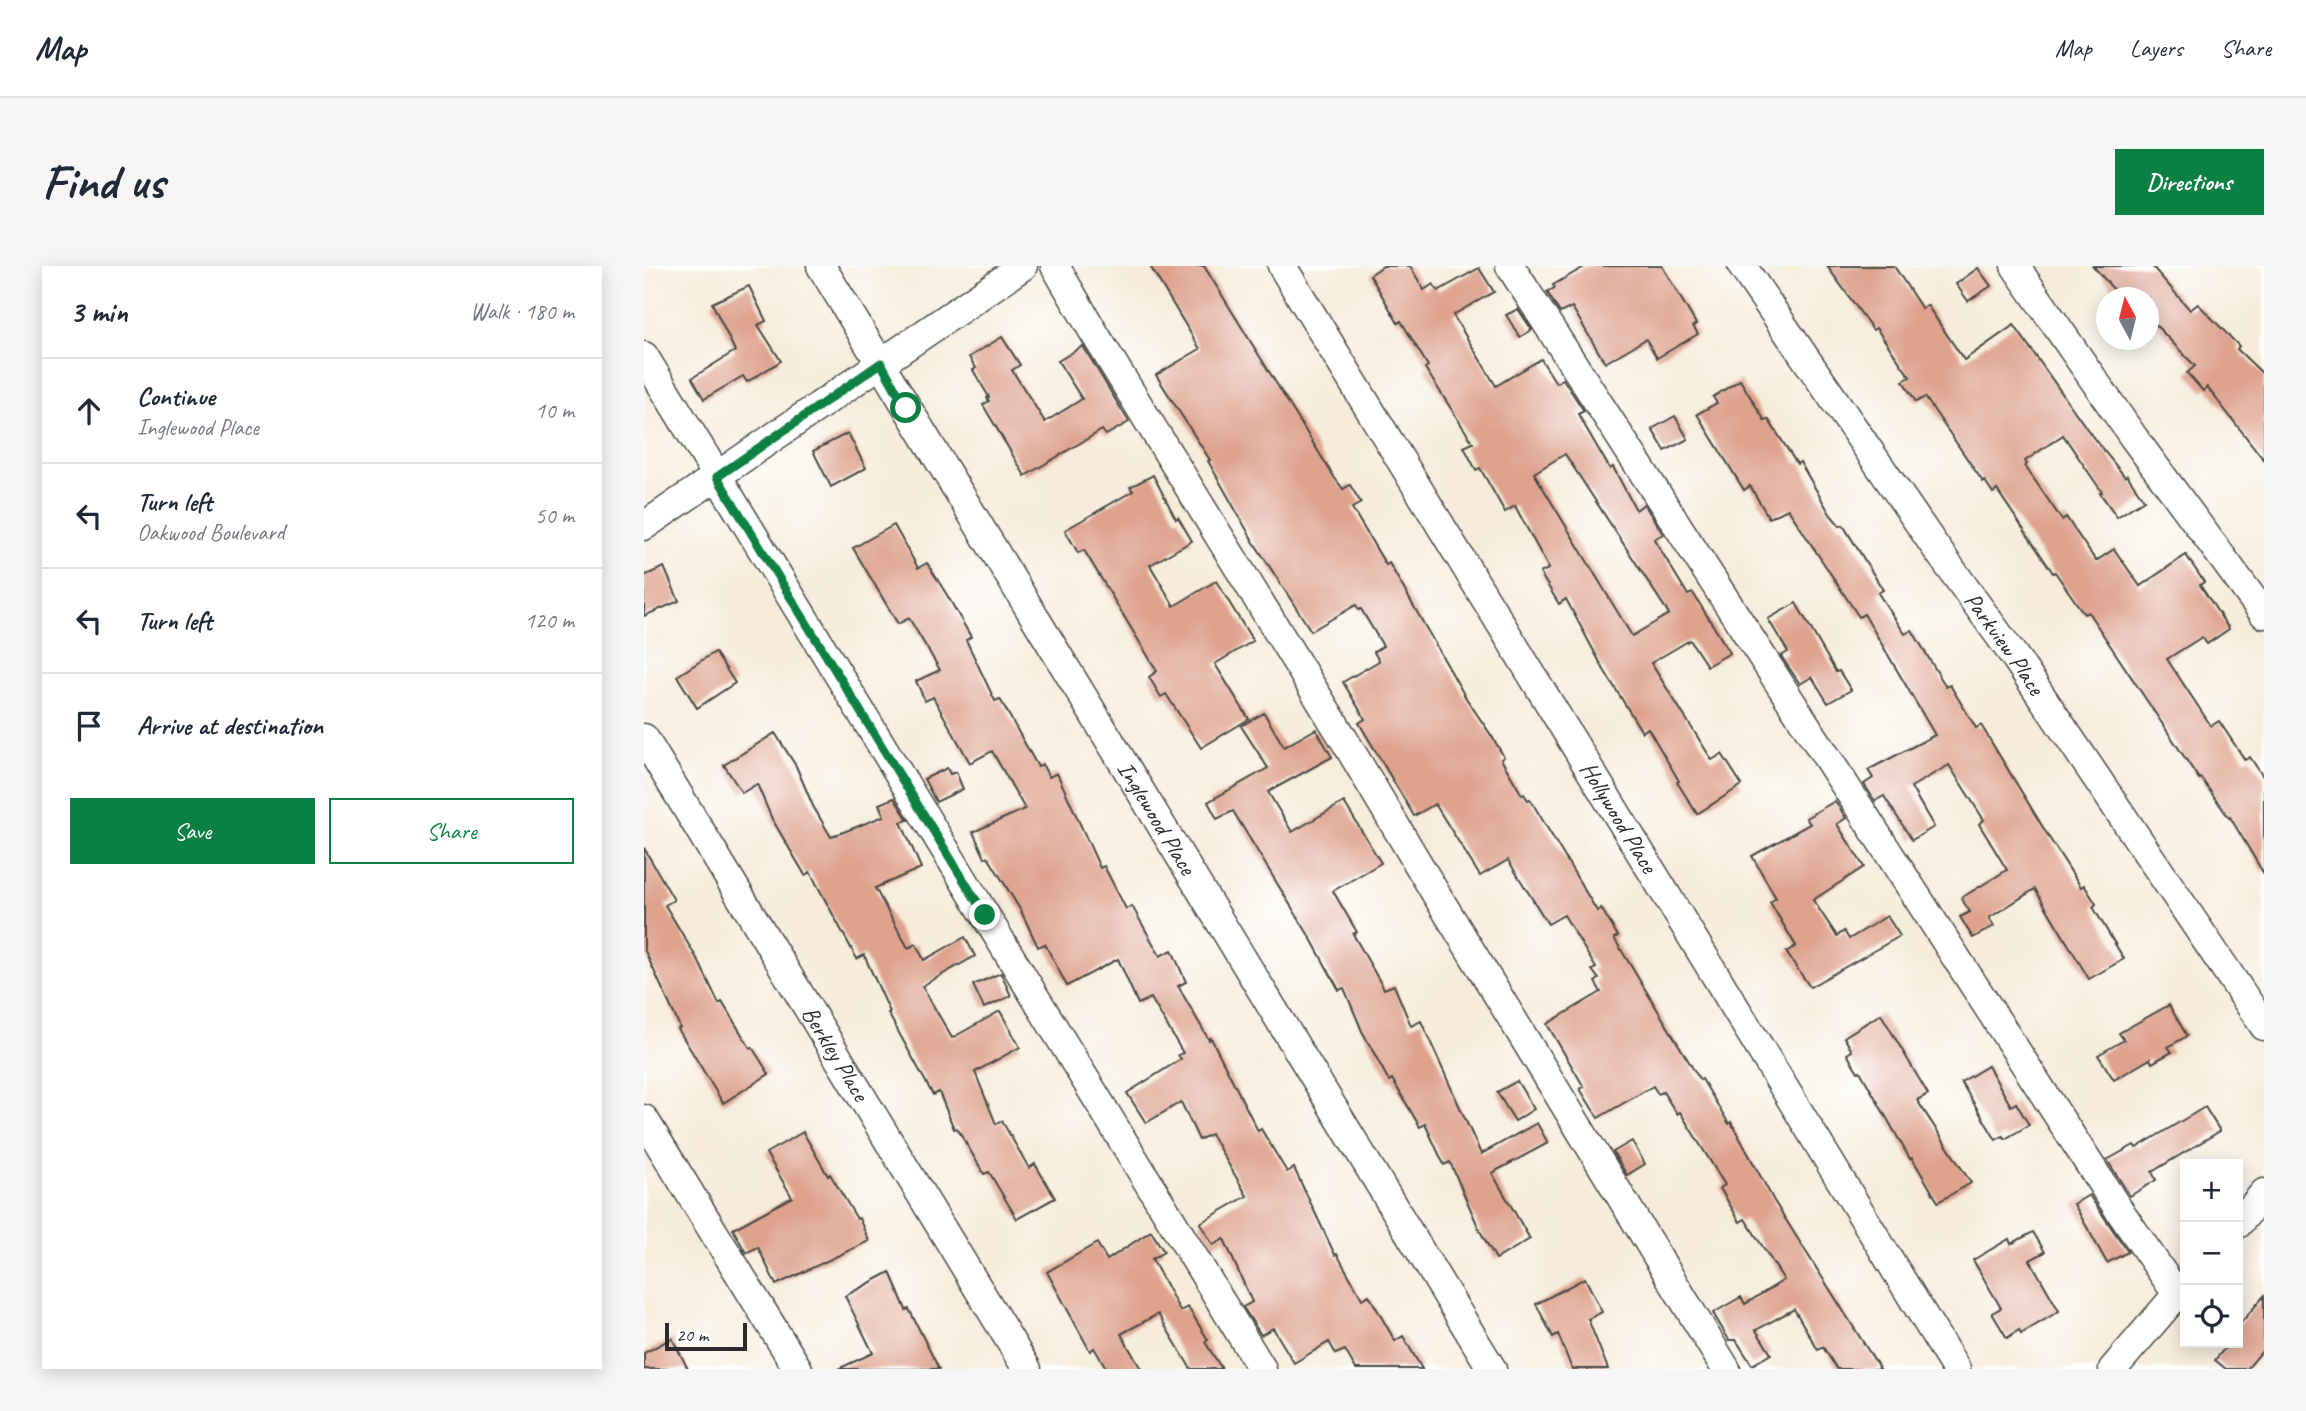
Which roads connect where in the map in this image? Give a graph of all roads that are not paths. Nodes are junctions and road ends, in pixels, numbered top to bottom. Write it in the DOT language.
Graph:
graph roads {
  1 [pos="821,266"];
  2 [pos="1023,266"];
  3 [pos="1055,266"];
  4 [pos="1282,266"];
  5 [pos="1510,266"];
  6 [pos="1742,266"];
  7 [pos="2015,266"];
  8 [pos="644,356"];
  9 [pos="881,363"];
  10 [pos="717,477"];
  11 [pos="644,526"];
  12 [pos="2264,614"];
  13 [pos="644,738"];
  14 [pos="2264,1026"];
  15 [pos="644,1119"];
  16 [pos="2264,1193"];
  17 [pos="2240,1222"];
  18 [pos="2180,1289"];
  19 [pos="2180,1291"];
  20 [pos="799,1369"];
  21 [pos="1027,1369"];
  22 [pos="1262,1369"];
  23 [pos="1492,1369"];
  24 [pos="1726,1369"];
  25 [pos="1956,1369"];
  26 [pos="2113,1369"];
  1 -- 9 [label="street, Inglewood Place"];
  2 -- 9 [label="street"];
  3 -- 24 [label="street"];
  4 -- 25 [label="street, Hollywood Place"];
  5 -- 18 [label="street"];
  6 -- 14 [label="street, Parkview Place"];
  7 -- 12 [label="street"];
  8 -- 10 [label="street"];
  9 -- 10 [label="street"];
  9 -- 23 [label="street, Inglewood Place"];
  10 -- 11 [label="street"];
  10 -- 22 [label="street"];
  13 -- 21 [label="street, Berkley Place"];
  15 -- 20 [label="street"];
  16 -- 17 [label="street"];
  19 -- 26 [label="street"];
}
